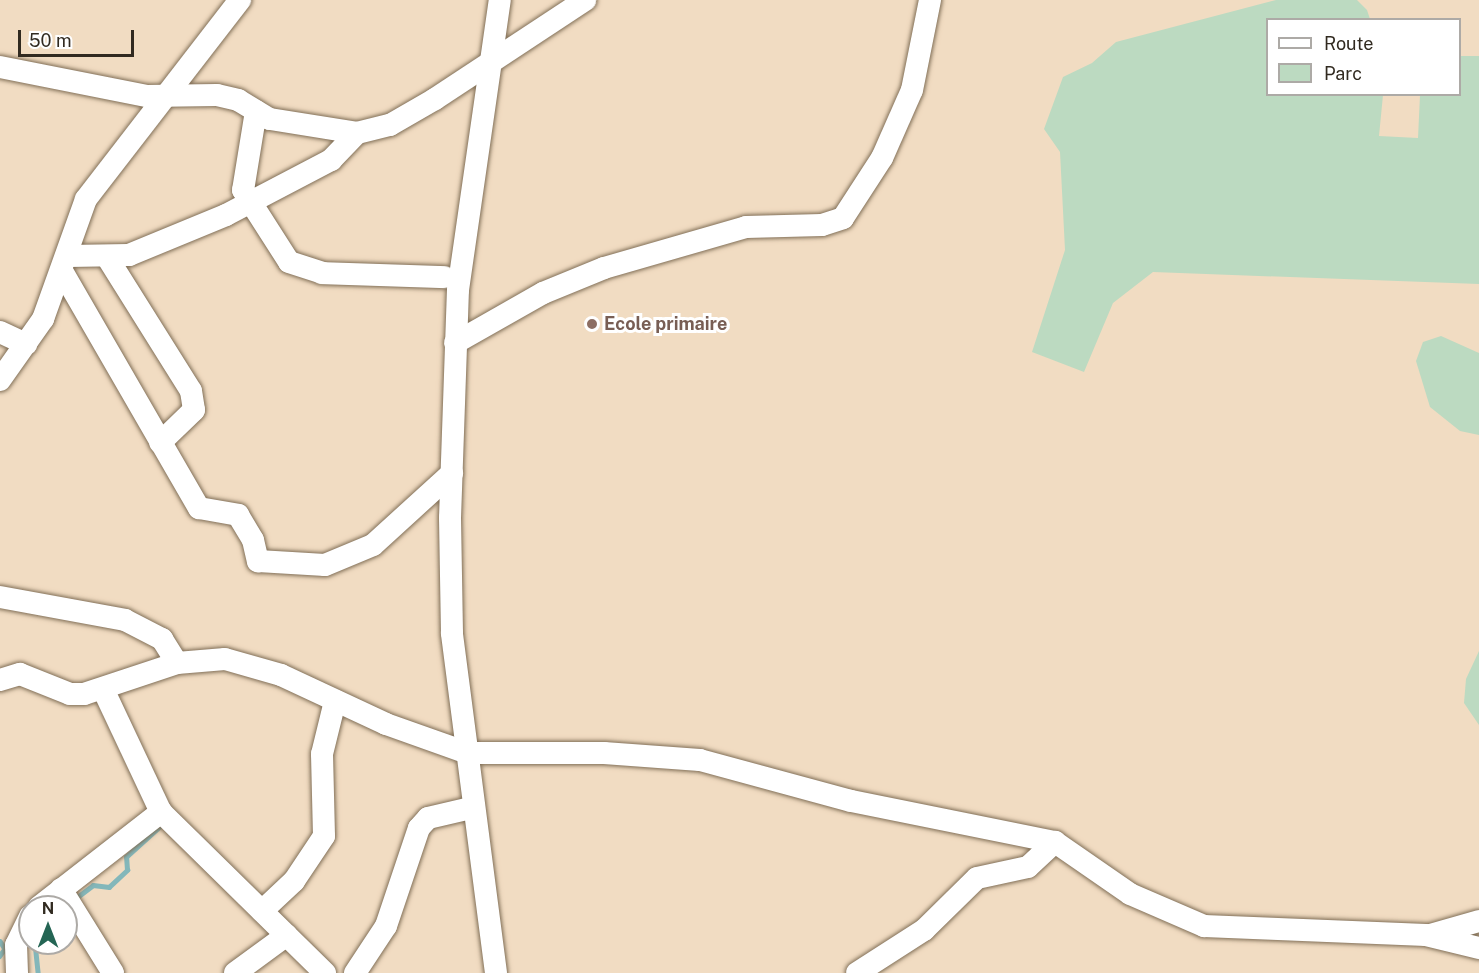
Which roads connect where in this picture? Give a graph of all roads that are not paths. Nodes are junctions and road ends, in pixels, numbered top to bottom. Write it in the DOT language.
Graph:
graph roads {
  1 [pos="240,0"];
  2 [pos="500,0"];
  3 [pos="585,0"];
  4 [pos="930,0"];
  5 [pos="492,66"];
  6 [pos="0,67"];
  7 [pos="167,97"];
  8 [pos="256,111"];
  9 [pos="357,133"];
  10 [pos="251,204"];
  11 [pos="107,257"];
  12 [pos="65,264"];
  13 [pos="444,277"];
  14 [pos="0,332"];
  15 [pos="455,343"];
  16 [pos="26,344"];
  17 [pos="0,380"];
  18 [pos="160,444"];
  19 [pos="452,473"];
  20 [pos="0,597"];
  21 [pos="177,663"];
  22 [pos="0,680"];
  23 [pos="103,689"];
  24 [pos="335,701"];
  25 [pos="468,753"];
  26 [pos="471,808"];
  27 [pos="160,812"];
  28 [pos="1055,842"];
  29 [pos="60,888"];
  30 [pos="52,895"];
  31 [pos="262,911"];
  32 [pos="1479,921"];
  33 [pos="287,935"];
  34 [pos="1425,935"];
  35 [pos="18,941"];
  36 [pos="1479,948"];
  37 [pos="17,973"];
  38 [pos="113,973"];
  39 [pos="235,973"];
  40 [pos="325,973"];
  41 [pos="355,973"];
  42 [pos="496,973"];
  43 [pos="857,973"];
  1 -- 7 [label="street"];
  2 -- 5 [label="street"];
  3 -- 5 [label="street"];
  4 -- 15 [label="street"];
  5 -- 9 [label="street"];
  5 -- 15 [label="street"];
  6 -- 7 [label="street"];
  7 -- 8 [label="street"];
  7 -- 12 [label="street"];
  8 -- 9 [label="street"];
  8 -- 10 [label="street"];
  9 -- 10 [label="street"];
  10 -- 11 [label="street"];
  10 -- 13 [label="street"];
  11 -- 12 [label="street"];
  11 -- 18 [label="street"];
  12 -- 16 [label="street"];
  12 -- 18 [label="street"];
  14 -- 16 [label="street"];
  15 -- 19 [label="street"];
  16 -- 17 [label="street"];
  18 -- 19 [label="street"];
  19 -- 25 [label="street"];
  20 -- 21 [label="street"];
  21 -- 23 [label="street"];
  21 -- 24 [label="street"];
  22 -- 23 [label="street"];
  23 -- 27 [label="street"];
  24 -- 25 [label="street"];
  24 -- 31 [label="street"];
  25 -- 26 [label="street"];
  25 -- 28 [label="street"];
  26 -- 41 [label="street"];
  26 -- 42 [label="street"];
  27 -- 29 [label="street"];
  27 -- 31 [label="street"];
  28 -- 34 [label="street"];
  28 -- 43 [label="street"];
  29 -- 30 [label="street"];
  29 -- 38 [label="street"];
  31 -- 33 [label="street"];
  32 -- 34 [label="street"];
  33 -- 39 [label="street"];
  33 -- 40 [label="street"];
  34 -- 36 [label="street"];
  35 -- 37 [label="street"];
}
